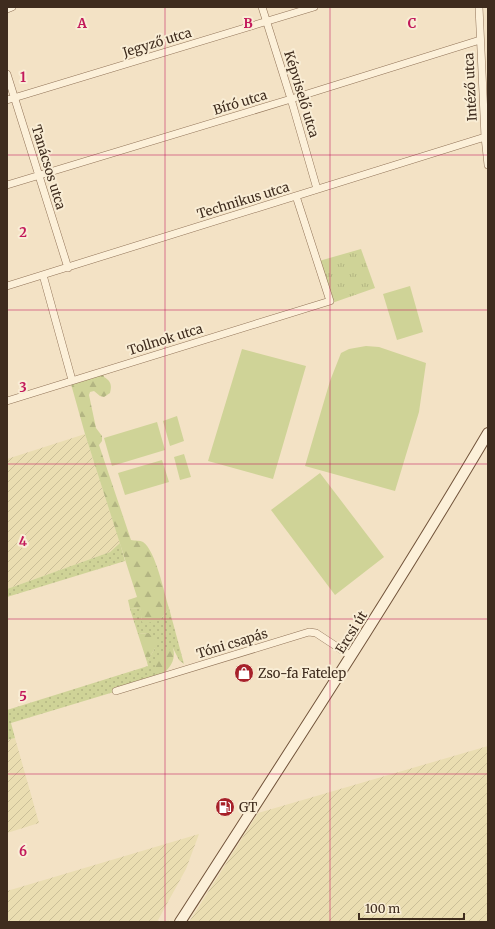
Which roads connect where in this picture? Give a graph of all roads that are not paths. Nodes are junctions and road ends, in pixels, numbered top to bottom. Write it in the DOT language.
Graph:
graph roads {
  1 [pos="12,7"];
  2 [pos="262,7"];
  3 [pos="314,7"];
  4 [pos="479,7"];
  5 [pos="7,8"];
  6 [pos="267,22"];
  7 [pos="480,40"];
  8 [pos="484,54"];
  9 [pos="7,74"];
  10 [pos="15,98"];
  11 [pos="291,99"];
  12 [pos="7,100"];
  13 [pos="485,137"];
  14 [pos="488,165"];
  15 [pos="39,175"];
  16 [pos="7,185"];
  17 [pos="317,189"];
  18 [pos="296,196"];
  19 [pos="68,268"];
  20 [pos="43,275"];
  21 [pos="7,286"];
  22 [pos="72,380"];
  23 [pos="7,401"];
  24 [pos="488,433"];
  25 [pos="351,656"];
  26 [pos="116,691"];
  27 [pos="180,922"];
  1 -- 5 [label="street"];
  2 -- 6 [label="street, Képviselő utca"];
  3 -- 6 [label="street, Jegyző utca"];
  4 -- 7 [label="street, Intéző utca"];
  6 -- 10 [label="street, Jegyző utca"];
  6 -- 11 [label="street, Képviselő utca"];
  7 -- 8 [label="street, Intéző utca"];
  7 -- 11 [label="street, Bíró utca"];
  8 -- 13 [label="street, Intéző utca"];
  9 -- 10 [label="street, Tanácsos utca"];
  10 -- 12 [label="street, Jegyző utca"];
  10 -- 15 [label="street, Tanácsos utca"];
  11 -- 15 [label="street, Bíró utca"];
  11 -- 17 [label="street, Képviselő utca"];
  13 -- 14 [label="street, Intéző utca"];
  13 -- 17 [label="street, Technikus utca"];
  15 -- 16 [label="street, Bíró utca"];
  15 -- 19 [label="street, Tanácsos utca"];
  17 -- 18 [label="street, Technikus utca"];
  18 -- 19 [label="street, Technikus utca"];
  18 -- 22 [label="street, Tollnok utca"];
  19 -- 20 [label="street, Technikus utca"];
  20 -- 21 [label="street, Technikus utca"];
  20 -- 22 [label="street"];
  22 -- 23 [label="street, Tollnok utca"];
  24 -- 25 [label="main road, Ercsi út"];
  25 -- 26 [label="street, Tóni csapás"];
  25 -- 27 [label="main road, Ercsi út"];
}
